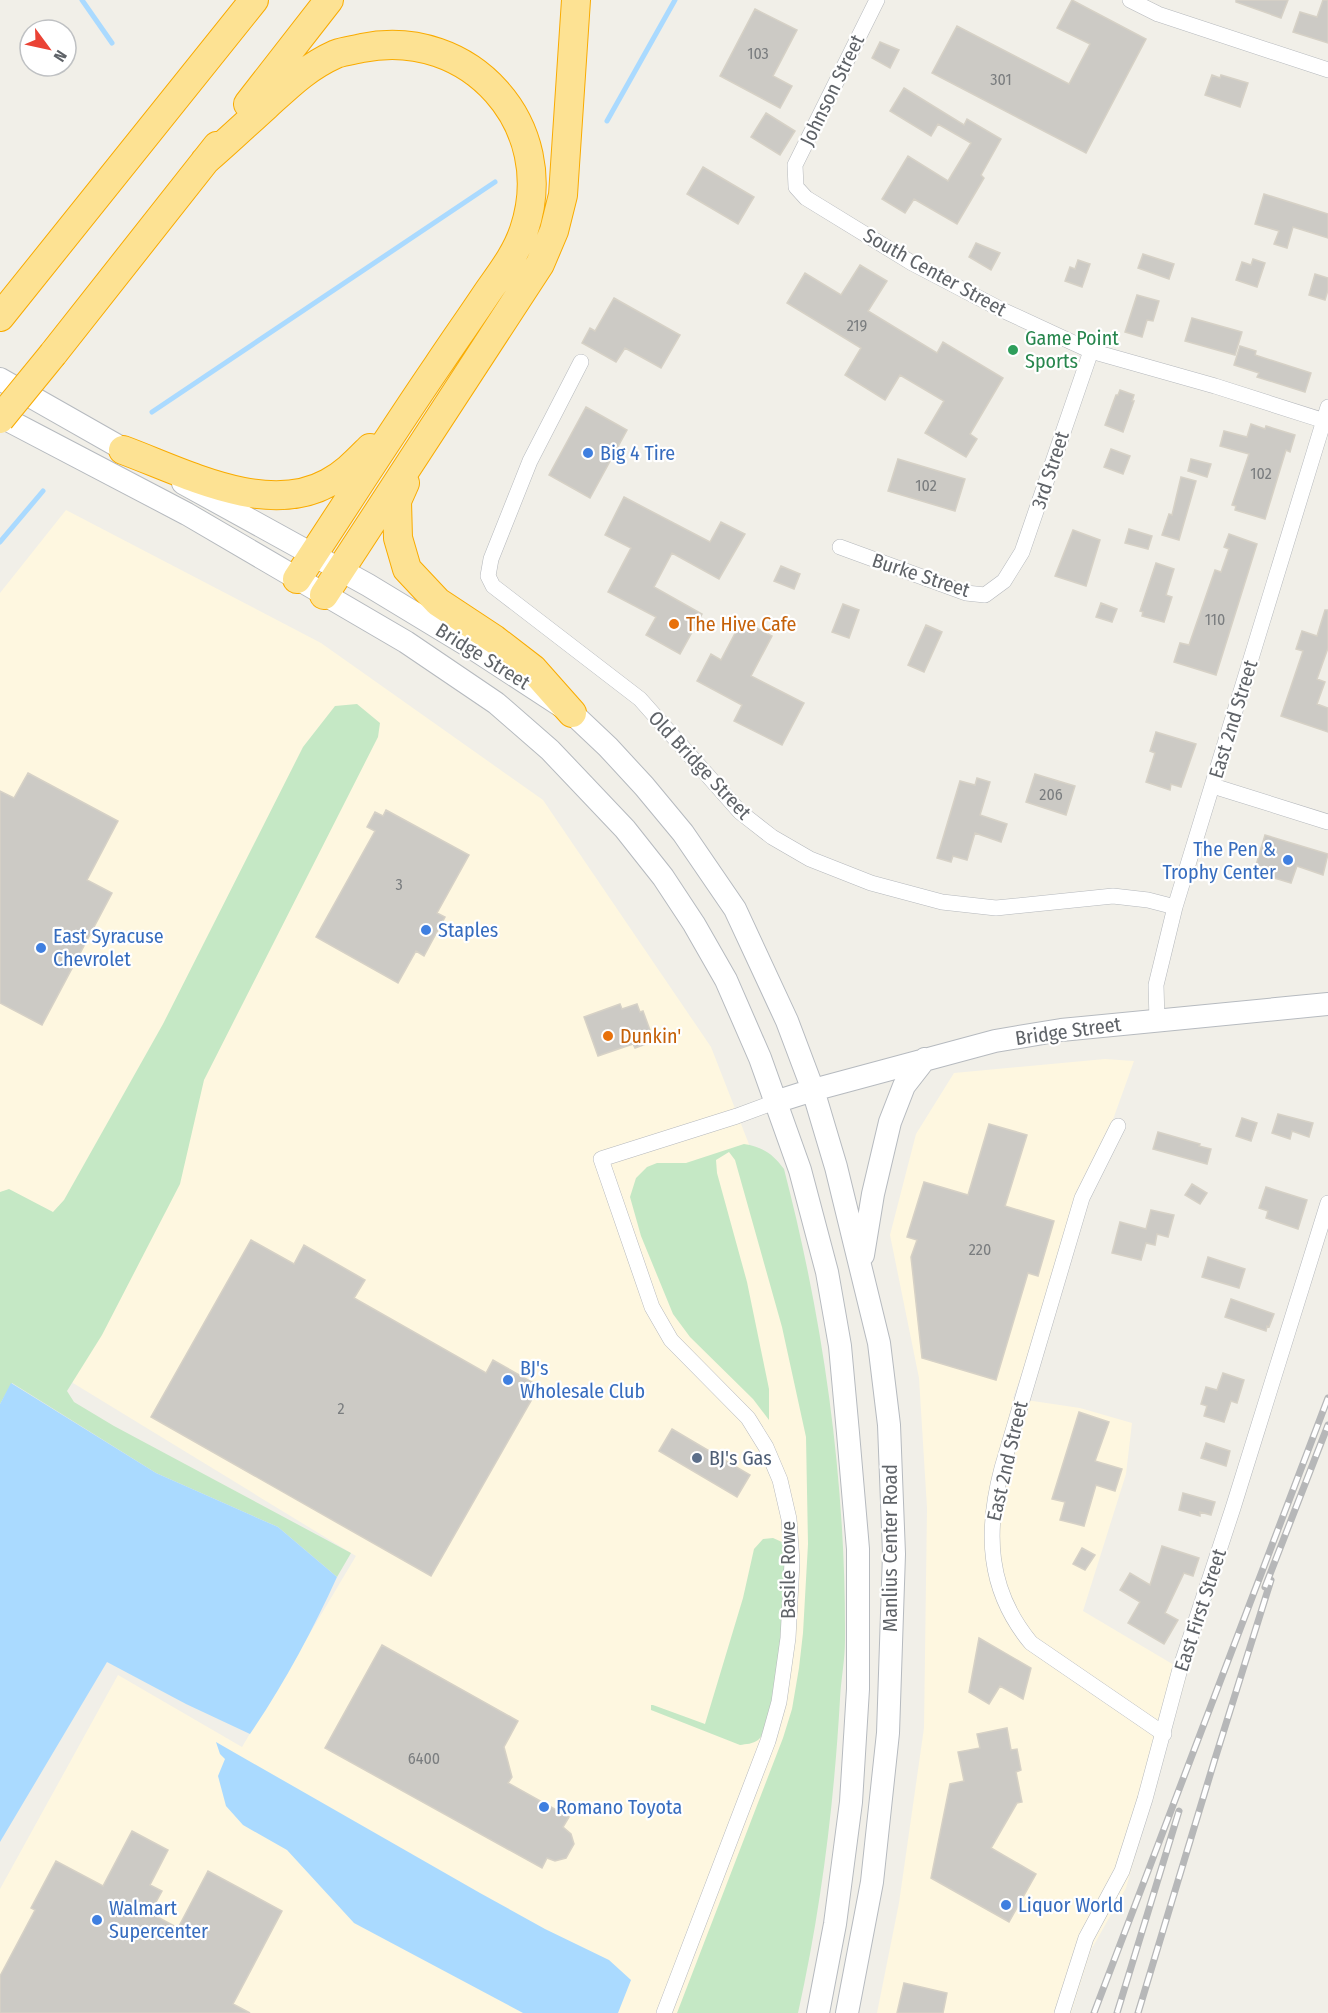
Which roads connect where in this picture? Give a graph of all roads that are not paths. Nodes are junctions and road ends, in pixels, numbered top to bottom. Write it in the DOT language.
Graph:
graph roads {
  1 [pos="254,0"];
  2 [pos="329,0"];
  3 [pos="576,0"];
  4 [pos="877,0"];
  5 [pos="1130,0"];
  6 [pos="1328,70"];
  7 [pos="205,161"];
  8 [pos="795,181"];
  9 [pos="0,317"];
  10 [pos="1091,351"];
  11 [pos="582,362"];
  12 [pos="0,379"];
  13 [pos="0,417"];
  14 [pos="402,417"];
  15 [pos="1327,417"];
  16 [pos="423,443"];
  17 [pos="123,450"];
  18 [pos="840,548"];
  19 [pos="313,555"];
  20 [pos="340,569"];
  21 [pos="297,579"];
  22 [pos="1000,584"];
  23 [pos="324,595"];
  24 [pos="572,713"];
  25 [pos="1213,786"];
  26 [pos="1328,822"];
  27 [pos="1175,907"];
  28 [pos="1328,1004"];
  29 [pos="1157,1020"];
  30 [pos="925,1059"];
  31 [pos="813,1090"];
  32 [pos="775,1102"];
  33 [pos="1118,1126"];
  34 [pos="601,1159"];
  35 [pos="1328,1203"];
  36 [pos="861,1266"];
  37 [pos="1164,1734"];
  38 [pos="664,2013"];
  39 [pos="818,2013"];
  40 [pos="847,2013"];
  41 [pos="1062,2013"];
  1 -- 9 [label="highway"];
  2 -- 7 [label="highway"];
  3 -- 16 [label="highway"];
  4 -- 8 [label="street, Johnson Street"];
  5 -- 6 [label="street"];
  7 -- 13 [label="highway, bridge"];
  7 -- 14 [label="highway"];
  8 -- 10 [label="street, South Center Street"];
  10 -- 15 [label="street, South Center Street"];
  10 -- 22 [label="street, 3rd Street"];
  11 -- 27 [label="street, Old Bridge Street"];
  12 -- 17 [label="main road, Bridge Street"];
  13 -- 21 [label="main road, Bridge Street"];
  14 -- 17 [label="highway"];
  14 -- 19 [label="highway"];
  15 -- 25 [label="street, East 2nd Street"];
  16 -- 20 [label="highway"];
  16 -- 24 [label="highway"];
  17 -- 19 [label="main road, Bridge Street"];
  18 -- 22 [label="street, Burke Street"];
  19 -- 20 [label="main road, Bridge Street"];
  19 -- 21 [label="highway"];
  20 -- 23 [label="highway"];
  20 -- 24 [label="main road, Bridge Street"];
  21 -- 23 [label="main road, Bridge Street"];
  23 -- 32 [label="main road, Bridge Street"];
  24 -- 31 [label="main road, Bridge Street"];
  25 -- 26 [label="street"];
  25 -- 27 [label="street, East 2nd Street"];
  27 -- 29 [label="street, East 2nd Street"];
  28 -- 29 [label="main road, Bridge Street"];
  29 -- 30 [label="main road, Bridge Street"];
  30 -- 31 [label="main road, Bridge Street"];
  30 -- 36 [label="main road"];
  31 -- 32 [label="main road, Bridge Street"];
  31 -- 36 [label="main road, Manlius Center Road"];
  32 -- 34 [label="street, Bridge Street"];
  32 -- 39 [label="main road, Manlius Center Road"];
  33 -- 37 [label="street, East 2nd Street"];
  34 -- 38 [label="street, Basile Rowe"];
  35 -- 37 [label="street, East First Street"];
  36 -- 40 [label="main road, Manlius Center Road"];
  37 -- 41 [label="street, East First Street"];
}
